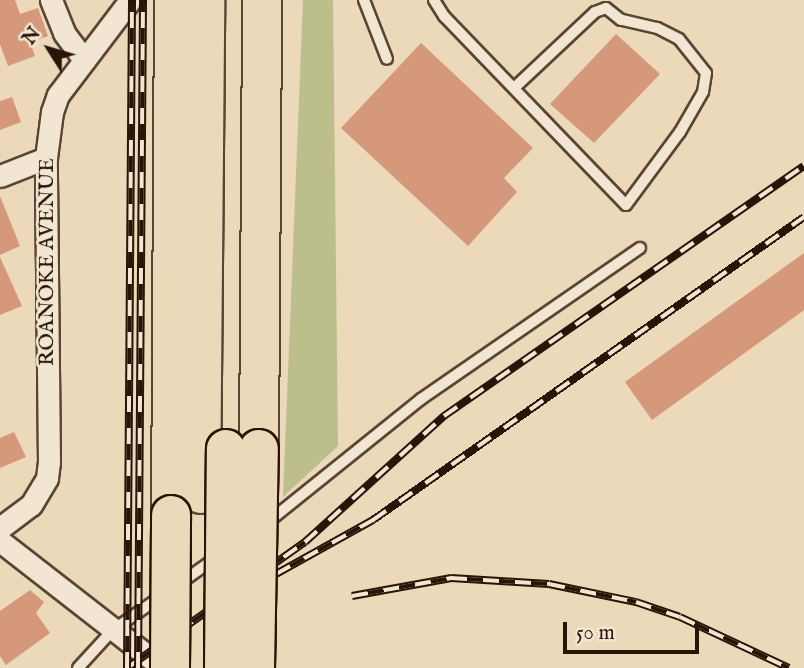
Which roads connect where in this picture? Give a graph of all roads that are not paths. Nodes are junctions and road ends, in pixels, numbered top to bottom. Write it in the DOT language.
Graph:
graph roads {
  1 [pos="51,0"];
  2 [pos="130,0"];
  3 [pos="205,0"];
  4 [pos="230,0"];
  5 [pos="262,0"];
  6 [pos="364,0"];
  7 [pos="434,0"];
  8 [pos="174,18"];
  9 [pos="387,59"];
  10 [pos="85,60"];
  11 [pos="514,88"];
  12 [pos="46,158"];
  13 [pos="0,176"];
  14 [pos="640,248"];
  15 [pos="243,449"];
  16 [pos="186,505"];
  17 [pos="0,528"];
  18 [pos="0,541"];
  19 [pos="113,630"];
  20 [pos="78,668"];
  21 [pos="163,668"];
  22 [pos="170,668"];
  23 [pos="200,668"];
  24 [pos="224,668"];
  25 [pos="256,668"];
  1 -- 10 [label="street"];
  2 -- 10 [label="street, ROANOKE AVENUE"];
  3 -- 16 [label="highway"];
  4 -- 15 [label="highway"];
  5 -- 15 [label="highway"];
  6 -- 9 [label="lane"];
  7 -- 11 [label="lane"];
  8 -- 16 [label="highway"];
  10 -- 12 [label="street, ROANOKE AVENUE"];
  11 -- 11 [label="lane"];
  12 -- 13 [label="street"];
  12 -- 17 [label="street, ROANOKE AVENUE"];
  14 -- 19 [label="lane"];
  15 -- 24 [label="highway, bridge"];
  15 -- 25 [label="highway, bridge"];
  16 -- 22 [label="highway, bridge"];
  16 -- 23 [label="highway"];
  18 -- 19 [label="street"];
  19 -- 20 [label="lane"];
  19 -- 21 [label="street"];
}
